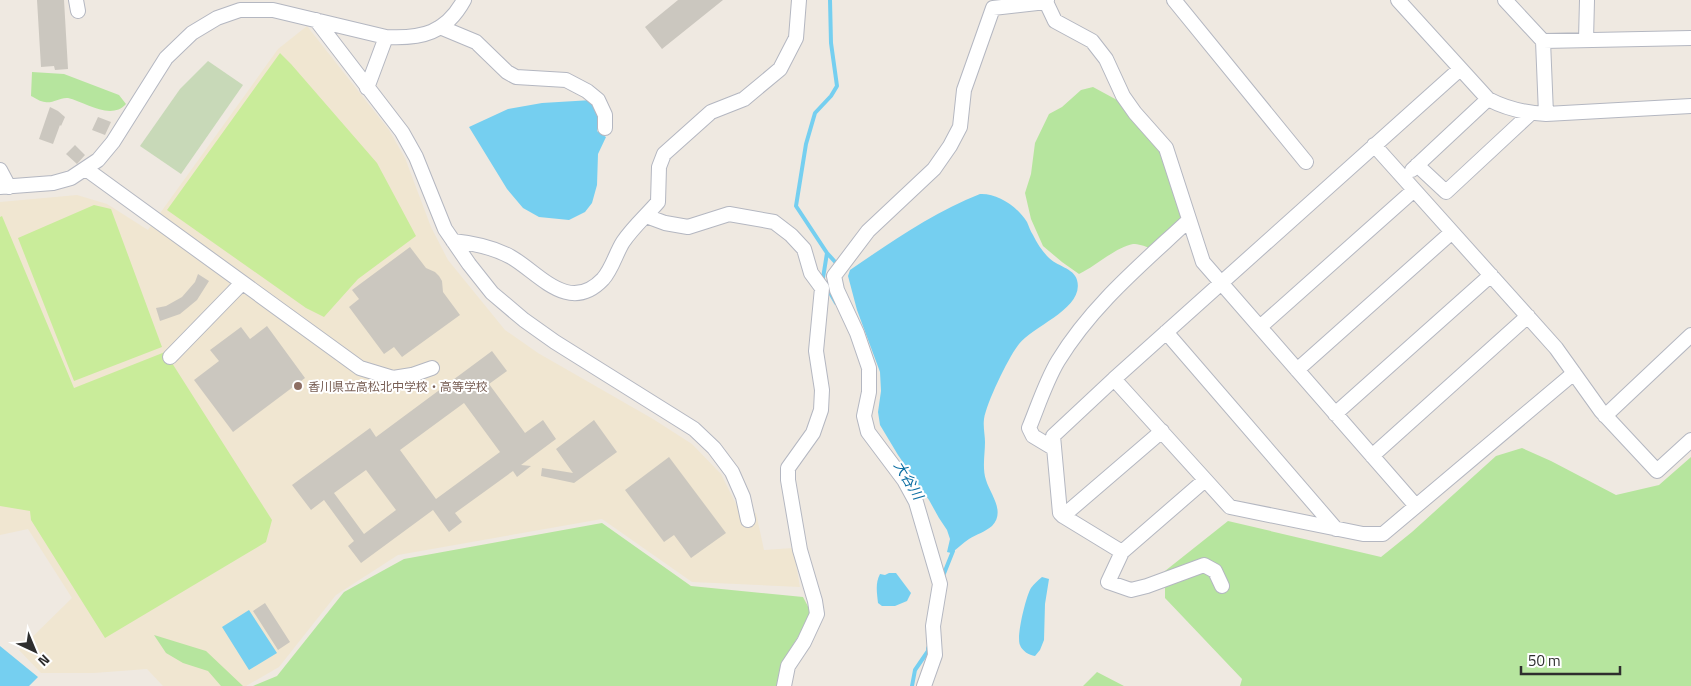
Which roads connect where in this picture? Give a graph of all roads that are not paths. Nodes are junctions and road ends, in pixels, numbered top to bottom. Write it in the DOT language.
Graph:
graph roads {
  1 [pos="464,0"];
  2 [pos="799,0"];
  3 [pos="1174,0"];
  4 [pos="1398,0"];
  5 [pos="1505,0"];
  6 [pos="1587,0"];
  7 [pos="1047,1"];
  8 [pos="992,4"];
  9 [pos="316,20"];
  10 [pos="440,27"];
  11 [pos="386,37"];
  12 [pos="1691,38"];
  13 [pos="1543,40"];
  14 [pos="1586,40"];
  15 [pos="1460,69"];
  16 [pos="367,88"];
  17 [pos="1488,99"];
  18 [pos="1691,106"];
  19 [pos="1531,113"];
  20 [pos="1546,114"];
  21 [pos="605,128"];
  22 [pos="1374,146"];
  23 [pos="1306,162"];
  24 [pos="1418,165"];
  25 [pos="86,169"];
  26 [pos="0,170"];
  27 [pos="1403,178"];
  28 [pos="5,187"];
  29 [pos="1414,190"];
  30 [pos="646,216"];
  31 [pos="1189,220"];
  32 [pos="1452,232"];
  33 [pos="453,241"];
  34 [pos="1491,275"];
  35 [pos="834,276"];
  36 [pos="242,283"];
  37 [pos="1221,283"];
  38 [pos="822,288"];
  39 [pos="1528,316"];
  40 [pos="1260,328"];
  41 [pos="1166,332"];
  42 [pos="1691,336"];
  43 [pos="170,357"];
  44 [pos="432,368"];
  45 [pos="1297,370"];
  46 [pos="1574,372"];
  47 [pos="1114,379"];
  48 [pos="1336,414"];
  49 [pos="1605,416"];
  50 [pos="1162,431"];
  51 [pos="1691,440"];
  52 [pos="1053,448"];
  53 [pos="1372,456"];
  54 [pos="1205,480"];
  55 [pos="1416,506"];
  56 [pos="1063,516"];
  57 [pos="748,520"];
  58 [pos="1336,529"];
  59 [pos="1122,552"];
  60 [pos="1222,586"];
  61 [pos="784,686"];
  62 [pos="924,686"];
  1 -- 10 [label="street"];
  2 -- 30 [label="street"];
  3 -- 23 [label="street"];
  4 -- 15 [label="street"];
  5 -- 13 [label="street"];
  6 -- 14 [label="street"];
  7 -- 8 [label="street"];
  7 -- 31 [label="street"];
  8 -- 35 [label="street"];
  9 -- 11 [label="street"];
  9 -- 16 [label="street"];
  9 -- 25 [label="street"];
  10 -- 11 [label="street"];
  10 -- 21 [label="street"];
  11 -- 16 [label="street"];
  12 -- 14 [label="street"];
  13 -- 14 [label="street"];
  13 -- 20 [label="street"];
  15 -- 17 [label="street"];
  15 -- 22 [label="street"];
  16 -- 33 [label="street"];
  17 -- 19 [label="street"];
  17 -- 24 [label="street"];
  18 -- 20 [label="street"];
  19 -- 20 [label="street"];
  19 -- 24 [label="street"];
  22 -- 27 [label="street"];
  22 -- 37 [label="street"];
  24 -- 27 [label="street"];
  25 -- 28 [label="street"];
  25 -- 36 [label="street"];
  26 -- 28 [label="street"];
  27 -- 29 [label="street"];
  29 -- 32 [label="street"];
  29 -- 40 [label="street"];
  30 -- 33 [label="street"];
  30 -- 38 [label="street"];
  31 -- 37 [label="street"];
  31 -- 52 [label="street"];
  32 -- 34 [label="street"];
  32 -- 45 [label="street"];
  33 -- 57 [label="street"];
  34 -- 39 [label="street"];
  34 -- 48 [label="street"];
  35 -- 38 [label="street"];
  35 -- 62 [label="street"];
  36 -- 43 [label="street"];
  36 -- 44 [label="street"];
  37 -- 40 [label="street"];
  37 -- 41 [label="street"];
  38 -- 61 [label="street"];
  39 -- 46 [label="street"];
  39 -- 53 [label="street"];
  40 -- 45 [label="street"];
  41 -- 47 [label="street"];
  41 -- 58 [label="street"];
  42 -- 49 [label="street"];
  45 -- 48 [label="street"];
  46 -- 49 [label="street"];
  46 -- 55 [label="street"];
  47 -- 50 [label="street"];
  47 -- 52 [label="street"];
  48 -- 53 [label="street"];
  49 -- 51 [label="street"];
  50 -- 54 [label="street"];
  50 -- 56 [label="street"];
  52 -- 56 [label="street"];
  53 -- 55 [label="street"];
  54 -- 58 [label="street"];
  54 -- 59 [label="street"];
  55 -- 58 [label="street"];
  56 -- 59 [label="street"];
  59 -- 60 [label="street"];
}
